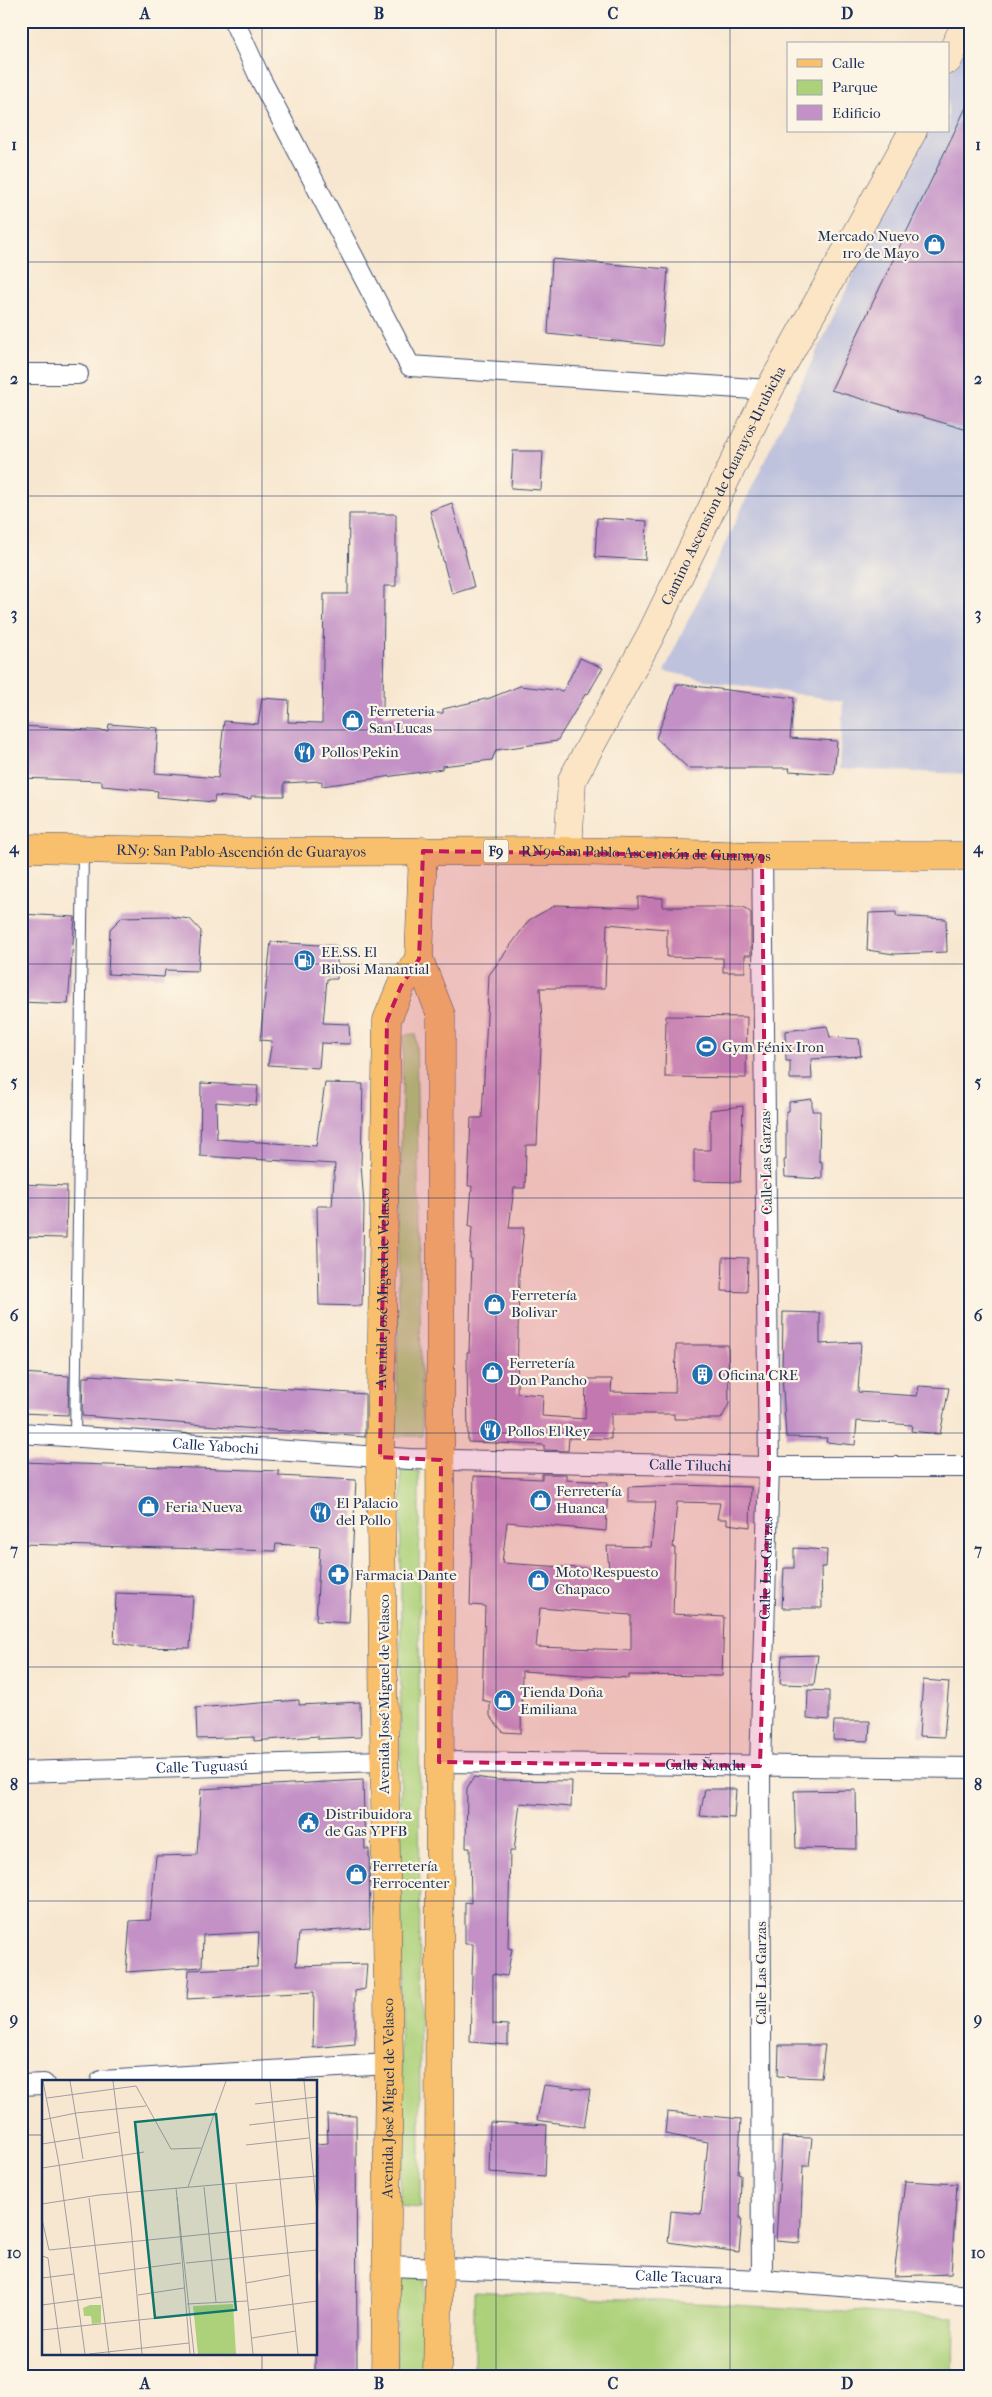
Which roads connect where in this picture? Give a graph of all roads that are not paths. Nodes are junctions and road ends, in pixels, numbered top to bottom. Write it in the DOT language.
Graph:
graph roads {
  1 [pos="234,21"];
  2 [pos="967,21"];
  3 [pos="950,56"];
  4 [pos="912,132"];
  5 [pos="21,374"];
  6 [pos="78,374"];
  7 [pos="769,390"];
  8 [pos="21,848"];
  9 [pos="83,849"];
  10 [pos="423,851"];
  11 [pos="568,851"];
  12 [pos="762,856"];
  13 [pos="971,856"];
  14 [pos="419,960"];
  15 [pos="21,1433"];
  16 [pos="75,1437"];
  17 [pos="380,1457"];
  18 [pos="409,1459"];
  19 [pos="440,1460"];
  20 [pos="769,1467"];
  21 [pos="971,1467"];
  22 [pos="383,1761"];
  23 [pos="439,1762"];
  24 [pos="760,1766"];
  25 [pos="971,1768"];
  26 [pos="21,1772"];
  27 [pos="389,2064"];
  28 [pos="118,2080"];
  29 [pos="42,2084"];
  30 [pos="21,2085"];
  31 [pos="388,2266"];
  32 [pos="439,2267"];
  33 [pos="762,2280"];
  34 [pos="971,2296"];
  35 [pos="385,2376"];
  36 [pos="437,2376"];
  1 -- 7 [label="street"];
  2 -- 3 [label="main road"];
  4 -- 7 [label="main road, Camino Ascension de Guarayos-Urubicha"];
  5 -- 6 [label="street"];
  7 -- 11 [label="main road, Camino Ascension de Guarayos-Urubicha"];
  8 -- 9 [label="main road, RN9: San Pablo-Ascención de Guarayos / F9"];
  9 -- 10 [label="main road, RN9: San Pablo-Ascención de Guarayos / F9"];
  9 -- 16 [label="lane"];
  10 -- 11 [label="main road, RN9: San Pablo-Ascención de Guarayos / F9"];
  10 -- 14 [label="main road"];
  11 -- 12 [label="main road, RN9: San Pablo-Ascención de Guarayos / F9"];
  12 -- 13 [label="main road, RN9: San Pablo-Ascención de Guarayos / F9"];
  12 -- 20 [label="street, Calle Las Garzas"];
  14 -- 17 [label="main road, Avenida José Miguel de Velasco"];
  14 -- 19 [label="main road"];
  15 -- 16 [label="street, Calle Yabochi"];
  16 -- 17 [label="street, Calle Yabochi"];
  17 -- 18 [label="street, Calle Yabochi"];
  17 -- 22 [label="main road, Avenida José Miguel de Velasco"];
  18 -- 19 [label="street, Calle Tiluchi"];
  19 -- 20 [label="street, Calle Tiluchi"];
  19 -- 23 [label="main road"];
  20 -- 21 [label="street, Calle Tiluchi"];
  20 -- 24 [label="street, Calle Las Garzas"];
  22 -- 26 [label="street, Calle Tuguasú"];
  22 -- 27 [label="main road, Avenida José Miguel de Velasco"];
  23 -- 24 [label="street, Calle Ñandu"];
  23 -- 32 [label="main road"];
  24 -- 25 [label="street, Calle Ñandu"];
  24 -- 33 [label="street, Calle Las Garzas"];
  27 -- 28 [label="street"];
  27 -- 31 [label="main road, Avenida José Miguel de Velasco"];
  29 -- 30 [label="street"];
  31 -- 32 [label="street, Calle Tacuara"];
  31 -- 35 [label="main road, Avenida José Miguel de Velasco"];
  32 -- 33 [label="street, Calle Tacuara"];
  32 -- 36 [label="main road"];
  33 -- 34 [label="street, Calle Tacuara"];
}
